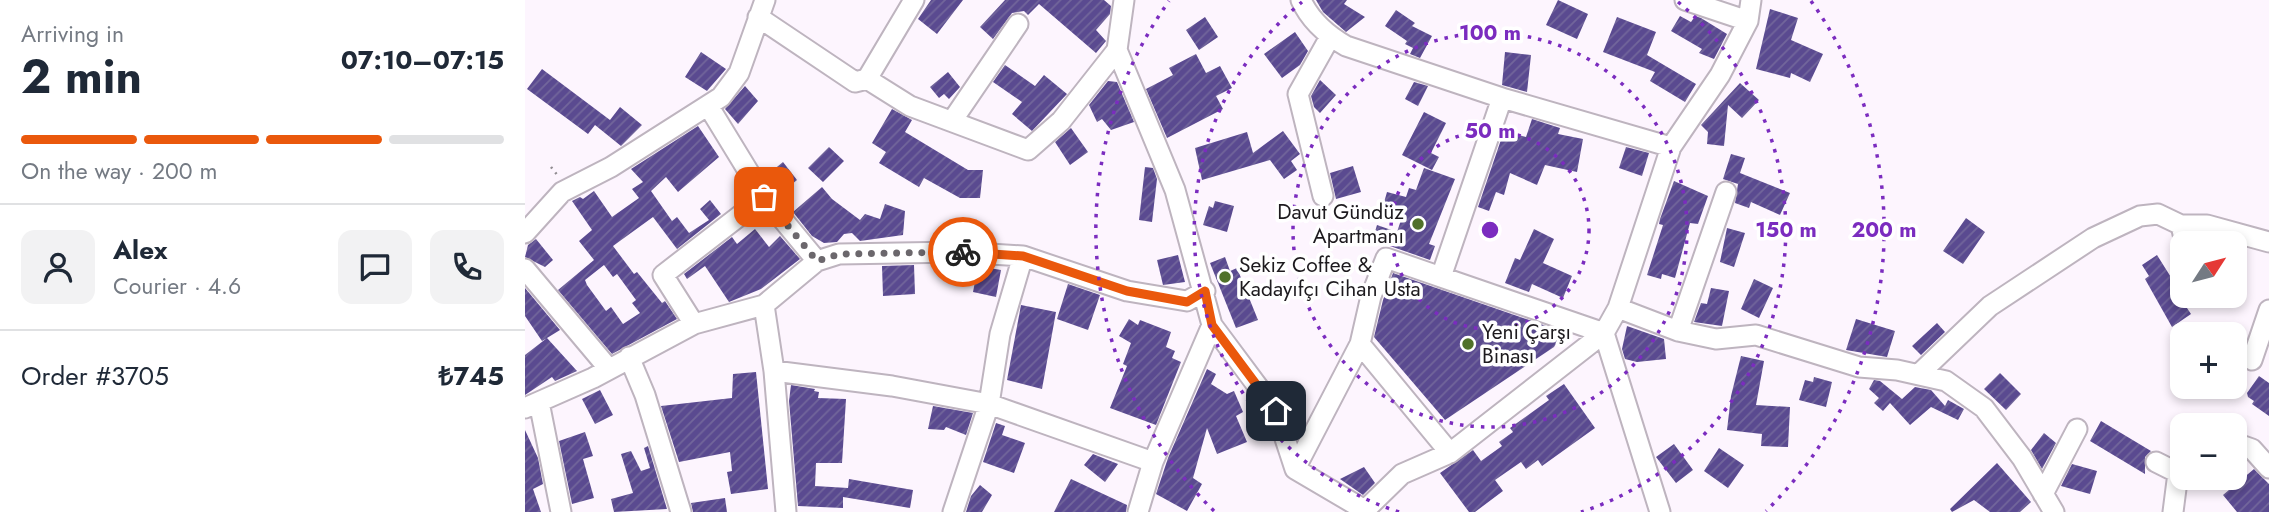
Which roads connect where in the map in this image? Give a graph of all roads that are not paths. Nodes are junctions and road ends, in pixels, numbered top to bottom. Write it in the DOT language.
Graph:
graph roads {
  1 [pos="914,0"];
  2 [pos="1123,0"];
  3 [pos="1301,0"];
  4 [pos="1685,0"];
  5 [pos="1751,0"];
  6 [pos="762,8"];
  7 [pos="1748,21"];
  8 [pos="1018,24"];
  9 [pos="1330,37"];
  10 [pos="1118,50"];
  11 [pos="867,79"];
  12 [pos="1502,98"];
  13 [pos="709,107"];
  14 [pos="952,121"];
  15 [pos="1671,147"];
  16 [pos="1726,192"];
  17 [pos="1323,196"];
  18 [pos="764,197"];
  19 [pos="2179,231"];
  20 [pos="2191,231"];
  21 [pos="2229,231"];
  22 [pos="525,233"];
  23 [pos="2247,236"];
  24 [pos="2269,242"];
  25 [pos="1023,256"];
  26 [pos="817,261"];
  27 [pos="525,270"];
  28 [pos="1441,277"];
  29 [pos="1205,291"];
  30 [pos="764,305"];
  31 [pos="1618,308"];
  32 [pos="2269,310"];
  33 [pos="694,324"];
  34 [pos="1212,325"];
  35 [pos="1678,331"];
  36 [pos="1604,334"];
  37 [pos="1360,344"];
  38 [pos="629,357"];
  39 [pos="2252,360"];
  40 [pos="609,369"];
  41 [pos="774,371"];
  42 [pos="1920,373"];
  43 [pos="989,404"];
  44 [pos="532,405"];
  45 [pos="2077,429"];
  46 [pos="2247,447"];
  47 [pos="1450,453"];
  48 [pos="2156,462"];
  49 [pos="1153,463"];
  50 [pos="2170,467"];
  51 [pos="2269,468"];
  52 [pos="1295,469"];
  53 [pos="2177,490"];
  54 [pos="2043,494"];
  55 [pos="1365,511"];
  56 [pos="561,512"];
  57 [pos="681,512"];
  58 [pos="786,512"];
  59 [pos="953,512"];
  60 [pos="1138,512"];
  61 [pos="1660,512"];
  62 [pos="2054,512"];
  63 [pos="2173,512"];
  1 -- 11 [label="street"];
  2 -- 10 [label="street"];
  3 -- 9 [label="street"];
  4 -- 7 [label="street"];
  5 -- 7 [label="street"];
  6 -- 11 [label="street"];
  6 -- 13 [label="street"];
  7 -- 15 [label="street"];
  8 -- 14 [label="street"];
  9 -- 12 [label="street"];
  9 -- 17 [label="street"];
  10 -- 14 [label="street"];
  10 -- 29 [label="street"];
  11 -- 14 [label="street"];
  12 -- 15 [label="street"];
  12 -- 28 [label="street"];
  13 -- 18 [label="street"];
  13 -- 22 [label="street"];
  15 -- 31 [label="street"];
  16 -- 35 [label="street"];
  18 -- 26 [label="street"];
  18 -- 33 [label="street"];
  19 -- 42 [label="street"];
  20 -- 21 [label="street"];
  23 -- 24 [label="street"];
  25 -- 26 [label="street"];
  25 -- 29 [label="street"];
  25 -- 43 [label="street"];
  26 -- 30 [label="street"];
  27 -- 40 [label="street"];
  28 -- 36 [label="street"];
  28 -- 37 [label="street"];
  29 -- 34 [label="street"];
  30 -- 33 [label="street"];
  30 -- 41 [label="street"];
  31 -- 35 [label="street"];
  31 -- 36 [label="street"];
  32 -- 39 [label="street"];
  33 -- 38 [label="street"];
  34 -- 49 [label="street"];
  34 -- 52 [label="street"];
  35 -- 42 [label="street"];
  36 -- 47 [label="street"];
  36 -- 61 [label="street"];
  37 -- 47 [label="street"];
  37 -- 52 [label="street"];
  38 -- 40 [label="street"];
  38 -- 57 [label="street"];
  40 -- 44 [label="street"];
  41 -- 43 [label="street"];
  41 -- 58 [label="street"];
  42 -- 54 [label="street"];
  43 -- 49 [label="street"];
  43 -- 59 [label="street"];
  44 -- 56 [label="street"];
  45 -- 54 [label="street"];
  46 -- 51 [label="street"];
  47 -- 55 [label="street"];
  48 -- 50 [label="street"];
  49 -- 60 [label="street"];
  52 -- 55 [label="street"];
  53 -- 63 [label="street"];
  54 -- 62 [label="street"];
}
